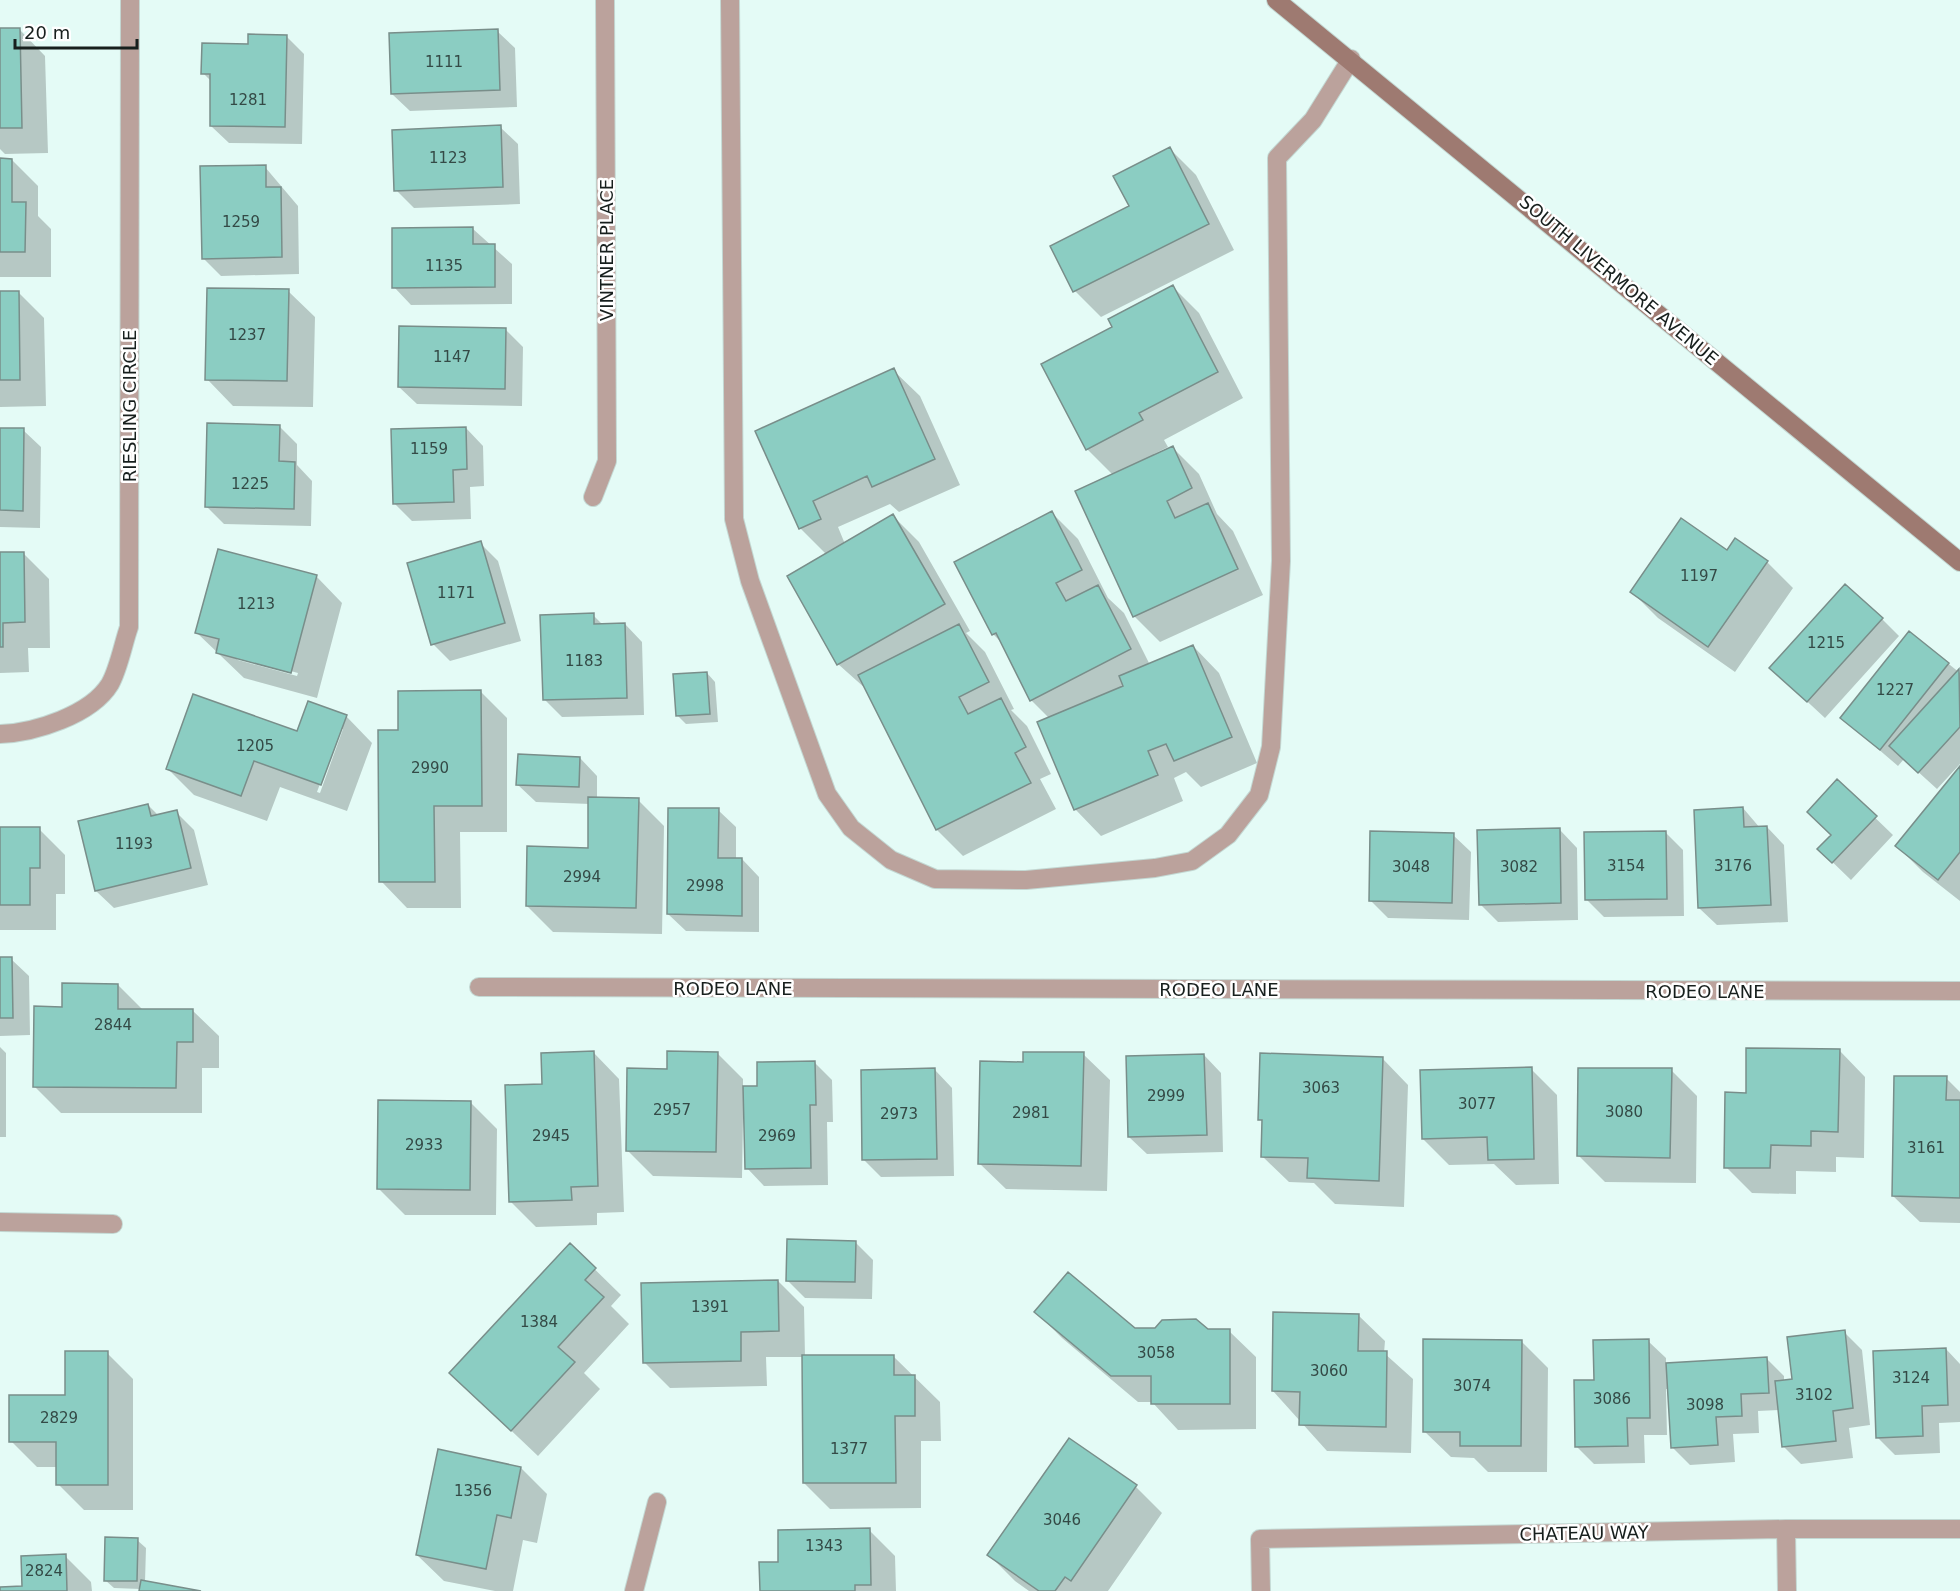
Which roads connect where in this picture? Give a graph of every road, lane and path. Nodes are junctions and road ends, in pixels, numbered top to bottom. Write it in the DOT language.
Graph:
graph roads {
  1 [pos="130,0"];
  2 [pos="605,0"];
  3 [pos="730,0"];
  4 [pos="1276,0"];
  5 [pos="1352,59"];
  6 [pos="593,496"];
  7 [pos="1960,562"];
  8 [pos="0,734"];
  9 [pos="479,987"];
  10 [pos="1960,991"];
  11 [pos="0,1222"];
  12 [pos="113,1224"];
  13 [pos="657,1502"];
  14 [pos="1786,1529"];
  15 [pos="1960,1529"];
  16 [pos="634,1591"];
  17 [pos="1261,1591"];
  18 [pos="1787,1591"];
  1 -- 8 [label="street, RIESLING CIRCLE"];
  2 -- 6 [label="street, VINTNER PLACE"];
  3 -- 5 [label="street"];
  4 -- 5 [label="main road, SOUTH LIVERMORE AVENUE"];
  5 -- 7 [label="main road, SOUTH LIVERMORE AVENUE"];
  9 -- 10 [label="street, RODEO LANE"];
  11 -- 12 [label="street"];
  13 -- 16 [label="street"];
  14 -- 15 [label="street, CHATEAU WAY"];
  14 -- 17 [label="street, CHATEAU WAY"];
  14 -- 18 [label="street"];
}
